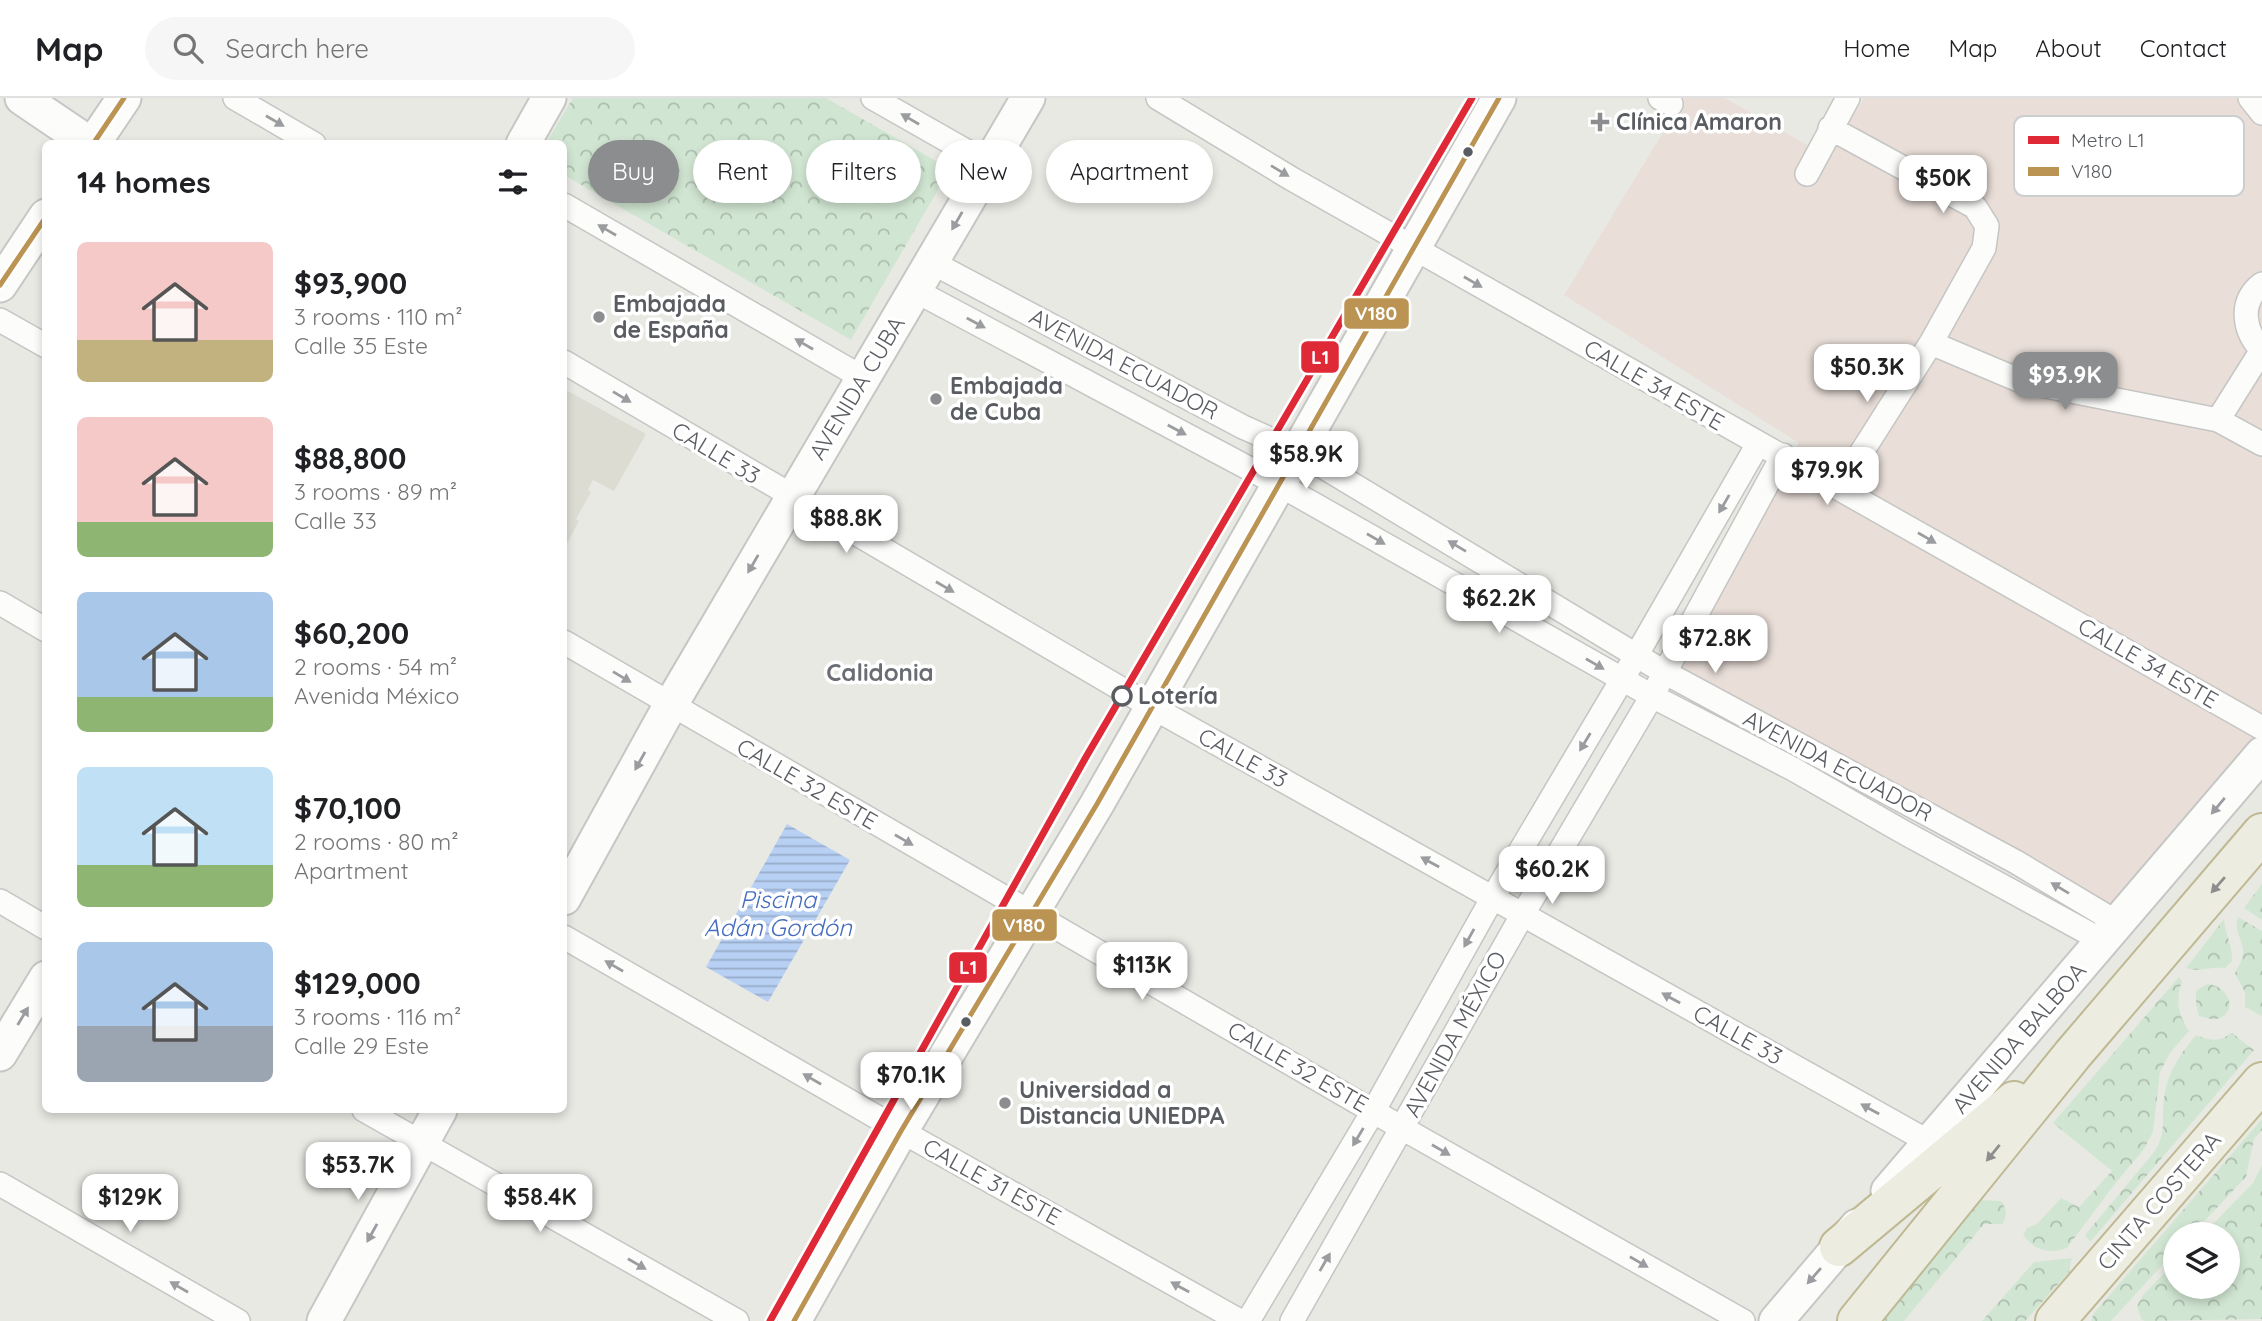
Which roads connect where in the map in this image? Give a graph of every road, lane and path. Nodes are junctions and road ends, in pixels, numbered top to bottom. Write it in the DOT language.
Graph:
graph roads {
  1 [pos="22,98"];
  2 [pos="124,98"];
  3 [pos="235,98"];
  4 [pos="549,98"];
  5 [pos="873,98"];
  6 [pos="1028,98"];
  7 [pos="1158,98"];
  8 [pos="1499,98"];
  9 [pos="1848,98"];
  10 [pos="2250,98"];
  11 [pos="2262,113"];
  12 [pos="1830,128"];
  13 [pos="86,140"];
  14 [pos="95,140"];
  15 [pos="307,140"];
  16 [pos="525,140"];
  17 [pos="947,140"];
  18 [pos="1003,140"];
  19 [pos="1807,174"];
  20 [pos="967,203"];
  21 [pos="567,207"];
  22 [pos="42,222"];
  23 [pos="1414,248"];
  24 [pos="933,263"];
  25 [pos="2262,284"];
  26 [pos="0,285"];
  27 [pos="916,291"];
  28 [pos="0,320"];
  29 [pos="1931,343"];
  30 [pos="42,344"];
  31 [pos="2262,350"];
  32 [pos="567,364"];
  33 [pos="863,378"];
  34 [pos="2218,420"];
  35 [pos="1758,444"];
  36 [pos="2262,444"];
  37 [pos="1297,451"];
  38 [pos="1783,455"];
  39 [pos="1278,484"];
  40 [pos="1839,488"];
  41 [pos="792,497"];
  42 [pos="0,603"];
  43 [pos="42,628"];
  44 [pos="567,644"];
  45 [pos="1636,656"];
  46 [pos="1664,672"];
  47 [pos="1622,680"];
  48 [pos="1652,696"];
  49 [pos="670,706"];
  50 [pos="1152,707"];
  51 [pos="2262,728"];
  52 [pos="2262,754"];
  53 [pos="2262,833"];
  54 [pos="567,893"];
  55 [pos="1493,897"];
  56 [pos="0,901"];
  57 [pos="1033,914"];
  58 [pos="1523,914"];
  59 [pos="42,926"];
  60 [pos="2111,932"];
  61 [pos="567,939"];
  62 [pos="42,985"];
  63 [pos="0,1054"];
  64 [pos="2073,1054"];
  65 [pos="2262,1082"];
  66 [pos="1374,1110"];
  67 [pos="369,1113"];
  68 [pos="438,1113"];
  69 [pos="1402,1128"];
  70 [pos="901,1131"];
  71 [pos="421,1142"];
  72 [pos="1929,1142"];
  73 [pos="0,1184"];
  74 [pos="1839,1247"];
  75 [pos="238,1321"];
  76 [pos="324,1321"];
  77 [pos="737,1321"];
  78 [pos="794,1321"];
  79 [pos="1240,1321"];
  80 [pos="1248,1321"];
  81 [pos="1292,1321"];
  82 [pos="1743,1321"];
  83 [pos="1776,1321"];
  84 [pos="1857,1321"];
  85 [pos="2056,1321"];
  1 -- 13 [label="street"];
  2 -- 14 [label="street"];
  3 -- 15 [label="street, one-way"];
  4 -- 16 [label="street"];
  17 -- 5 [label="street, one-way"];
  6 -- 18 [label="street, AVENIDA CUBA"];
  7 -- 23 [label="street, CALLE 34 ESTE, one-way"];
  8 -- 23 [label="street"];
  9 -- 12 [label="street"];
  10 -- 11 [label="street"];
  12 -- 19 [label="street"];
  12 -- 29 [label="street"];
  20 -- 24 [label="street, AVENIDA CUBA, one-way"];
  33 -- 21 [label="street, one-way"];
  22 -- 26 [label="street"];
  23 -- 35 [label="street, CALLE 34 ESTE, one-way"];
  23 -- 37 [label="street"];
  24 -- 27 [label="street, AVENIDA CUBA"];
  24 -- 37 [label="street, AVENIDA ECUADOR"];
  25 -- 31 [label="street"];
  27 -- 33 [label="street, AVENIDA CUBA"];
  27 -- 39 [label="street, AVENIDA ECUADOR, one-way"];
  28 -- 30 [label="street"];
  29 -- 34 [label="street"];
  29 -- 40 [label="street"];
  31 -- 34 [label="street"];
  32 -- 41 [label="street, CALLE 33, one-way"];
  33 -- 41 [label="street, AVENIDA CUBA"];
  34 -- 36 [label="street"];
  35 -- 38 [label="street, CALLE 34 ESTE"];
  35 -- 45 [label="street, AVENIDA MÉXICO, one-way"];
  37 -- 39 [label="street"];
  45 -- 37 [label="street, AVENIDA ECUADOR, one-way"];
  38 -- 40 [label="street, CALLE 34 ESTE"];
  38 -- 46 [label="street, AVENIDA MÉXICO"];
  39 -- 47 [label="street, AVENIDA ECUADOR, one-way"];
  39 -- 50 [label="street"];
  40 -- 51 [label="street, CALLE 34 ESTE, one-way"];
  41 -- 49 [label="street, AVENIDA CUBA, one-way"];
  41 -- 50 [label="street, CALLE 33, one-way"];
  42 -- 43 [label="street"];
  44 -- 49 [label="street, CALLE 32 ESTE, one-way"];
  45 -- 46 [label="street, AVENIDA ECUADOR"];
  45 -- 47 [label="street, AVENIDA MÉXICO"];
  46 -- 48 [label="street, AVENIDA MÉXICO"];
  60 -- 46 [label="street, AVENIDA ECUADOR, one-way"];
  47 -- 48 [label="street, AVENIDA ECUADOR"];
  47 -- 55 [label="street, AVENIDA MÉXICO, one-way"];
  48 -- 58 [label="street, AVENIDA MÉXICO"];
  48 -- 60 [label="street, AVENIDA ECUADOR"];
  49 -- 54 [label="street, AVENIDA CUBA, one-way"];
  49 -- 57 [label="street, CALLE 32 ESTE, one-way"];
  55 -- 50 [label="street, CALLE 33, one-way"];
  50 -- 57 [label="street"];
  52 -- 60 [label="street, AVENIDA BALBOA, one-way"];
  53 -- 64 [label="highway, one-way"];
  55 -- 58 [label="street, CALLE 33"];
  55 -- 66 [label="street, AVENIDA MÉXICO, one-way"];
  56 -- 59 [label="street"];
  57 -- 66 [label="street, CALLE 32 ESTE"];
  57 -- 70 [label="street"];
  58 -- 69 [label="street, AVENIDA MÉXICO"];
  72 -- 58 [label="street, CALLE 33, one-way"];
  60 -- 72 [label="street, AVENIDA BALBOA"];
  70 -- 61 [label="street, CALLE 31 ESTE, one-way"];
  63 -- 62 [label="street, one-way"];
  64 -- 74 [label="highway"];
  64 -- 84 [label="highway, one-way"];
  65 -- 85 [label="highway, CINTA COSTERA"];
  66 -- 69 [label="street, CALLE 32 ESTE"];
  66 -- 80 [label="street, AVENIDA MÉXICO, one-way"];
  67 -- 71 [label="street"];
  68 -- 71 [label="street"];
  81 -- 69 [label="street, AVENIDA MÉXICO, one-way"];
  69 -- 82 [label="street, CALLE 32 ESTE, one-way"];
  70 -- 78 [label="street"];
  79 -- 70 [label="street, CALLE 31 ESTE, one-way"];
  71 -- 76 [label="street, one-way"];
  71 -- 77 [label="street, one-way"];
  72 -- 74 [label="street, AVENIDA BALBOA"];
  75 -- 73 [label="street, one-way"];
  74 -- 83 [label="street, AVENIDA BALBOA, one-way"];
}
